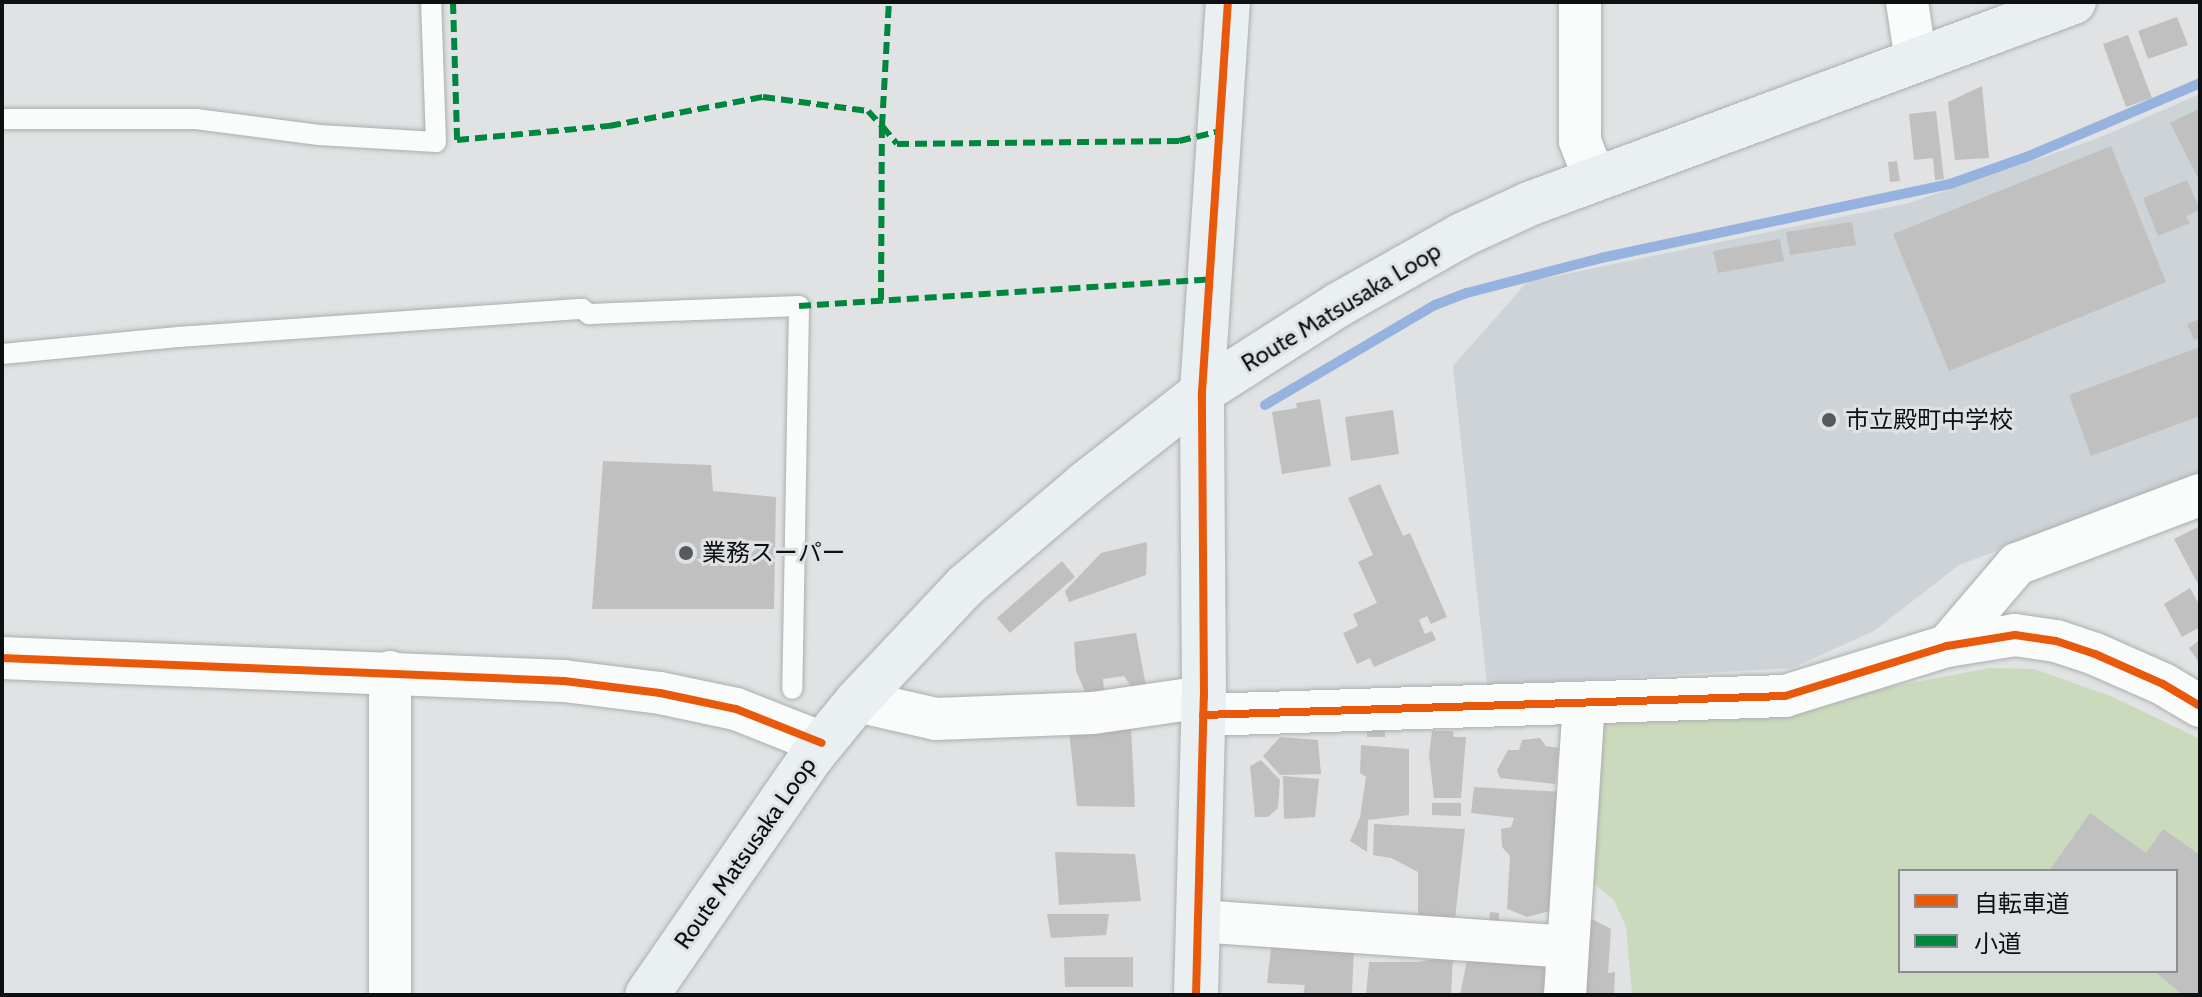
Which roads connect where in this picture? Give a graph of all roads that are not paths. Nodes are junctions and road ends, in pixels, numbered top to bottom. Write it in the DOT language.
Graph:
graph roads {
  1 [pos="431,2"];
  2 [pos="1228,2"];
  3 [pos="1580,2"];
  4 [pos="1907,2"];
  5 [pos="2074,2"];
  6 [pos="1916,61"];
  7 [pos="2,119"];
  8 [pos="1594,178"];
  9 [pos="2,354"];
  10 [pos="1202,392"];
  11 [pos="2200,495"];
  12 [pos="1947,646"];
  13 [pos="2,658"];
  14 [pos="390,672"];
  15 [pos="792,689"];
  16 [pos="857,701"];
  17 [pos="1584,705"];
  18 [pos="1203,706"];
  19 [pos="2200,706"];
  20 [pos="822,743"];
  21 [pos="1198,921"];
  22 [pos="1566,947"];
  23 [pos="390,995"];
  24 [pos="647,995"];
  25 [pos="1196,995"];
  26 [pos="1565,995"];
  1 -- 7 [label="lane"];
  2 -- 10 [label="main road"];
  3 -- 8 [label="street"];
  4 -- 6 [label="street"];
  5 -- 6 [label="main road, Route Matsusaka Loop"];
  6 -- 8 [label="main road, Route Matsusaka Loop"];
  8 -- 10 [label="main road, Route Matsusaka Loop"];
  9 -- 15 [label="lane"];
  10 -- 16 [label="main road, Route Matsusaka Loop"];
  10 -- 18 [label="main road"];
  11 -- 12 [label="street"];
  12 -- 17 [label="street"];
  12 -- 19 [label="street"];
  13 -- 14 [label="street"];
  14 -- 20 [label="street"];
  14 -- 23 [label="street"];
  16 -- 18 [label="street"];
  16 -- 20 [label="main road, Route Matsusaka Loop"];
  17 -- 18 [label="street"];
  17 -- 22 [label="street"];
  18 -- 21 [label="main road"];
  20 -- 24 [label="main road, Route Matsusaka Loop"];
  21 -- 22 [label="street"];
  21 -- 25 [label="main road"];
  22 -- 26 [label="street"];
}
